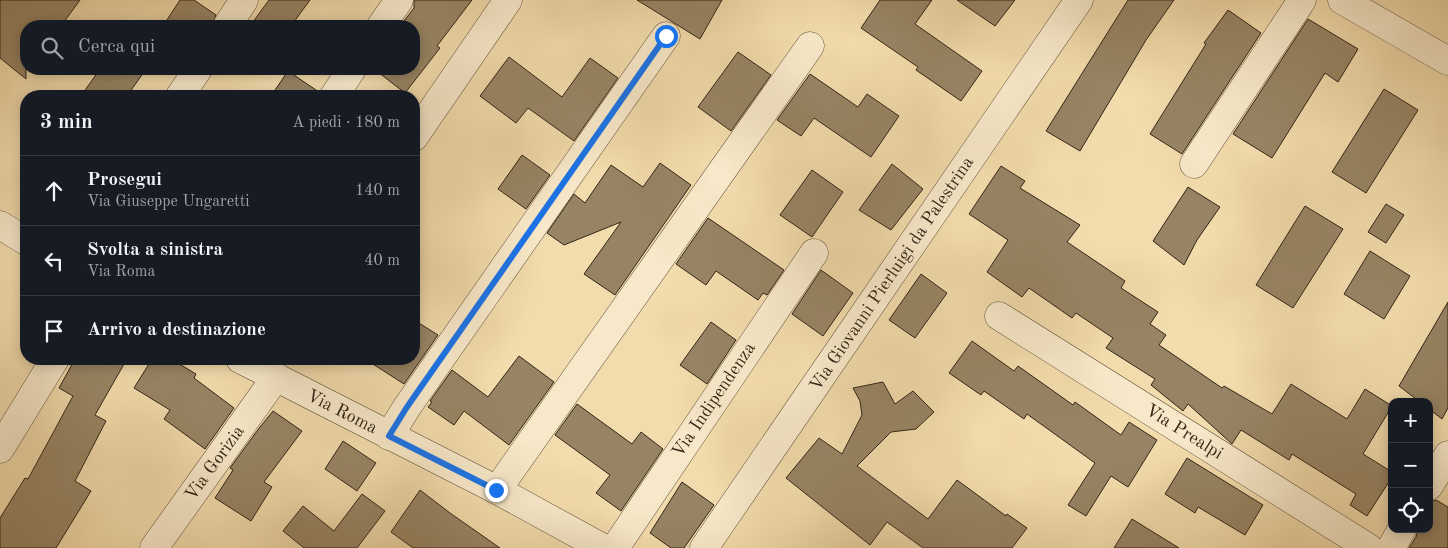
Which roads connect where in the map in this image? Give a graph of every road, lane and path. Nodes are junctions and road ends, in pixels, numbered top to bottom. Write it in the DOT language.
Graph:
graph roads {
  1 [pos="244,0"];
  2 [pos="399,0"];
  3 [pos="508,0"];
  4 [pos="1080,0"];
  5 [pos="1302,0"];
  6 [pos="1342,0"];
  7 [pos="231,20"];
  8 [pos="385,20"];
  9 [pos="666,36"];
  10 [pos="810,46"];
  11 [pos="1448,61"];
  12 [pos="194,75"];
  13 [pos="348,75"];
  14 [pos="184,90"];
  15 [pos="338,90"];
  16 [pos="420,129"];
  17 [pos="1194,164"];
  18 [pos="0,225"];
  19 [pos="20,237"];
  20 [pos="814,253"];
  21 [pos="998,316"];
  22 [pos="51,365"];
  23 [pos="258,365"];
  24 [pos="389,436"];
  25 [pos="0,449"];
  26 [pos="1448,456"];
  27 [pos="1433,480"];
  28 [pos="496,490"];
  29 [pos="1400,533"];
  30 [pos="586,544"];
  31 [pos="154,548"];
  32 [pos="615,548"];
  33 [pos="704,548"];
  34 [pos="1369,548"];
  35 [pos="1391,548"];
  1 -- 7 [label="street"];
  2 -- 8 [label="street"];
  3 -- 16 [label="street"];
  4 -- 33 [label="street, Via Giovanni Pierluigi da Palestrina"];
  5 -- 17 [label="street"];
  6 -- 11 [label="street"];
  9 -- 24 [label="street"];
  10 -- 28 [label="street"];
  12 -- 14 [label="street"];
  13 -- 15 [label="street"];
  18 -- 19 [label="street"];
  20 -- 32 [label="street, Via Indipendenza"];
  21 -- 34 [label="street, Via Prealpi"];
  22 -- 25 [label="street"];
  23 -- 24 [label="street, Via Roma"];
  23 -- 31 [label="street, Via Gorizia"];
  24 -- 28 [label="street, Via Roma"];
  26 -- 27 [label="street"];
  28 -- 30 [label="street, Via Roma"];
  29 -- 35 [label="street"];
}
